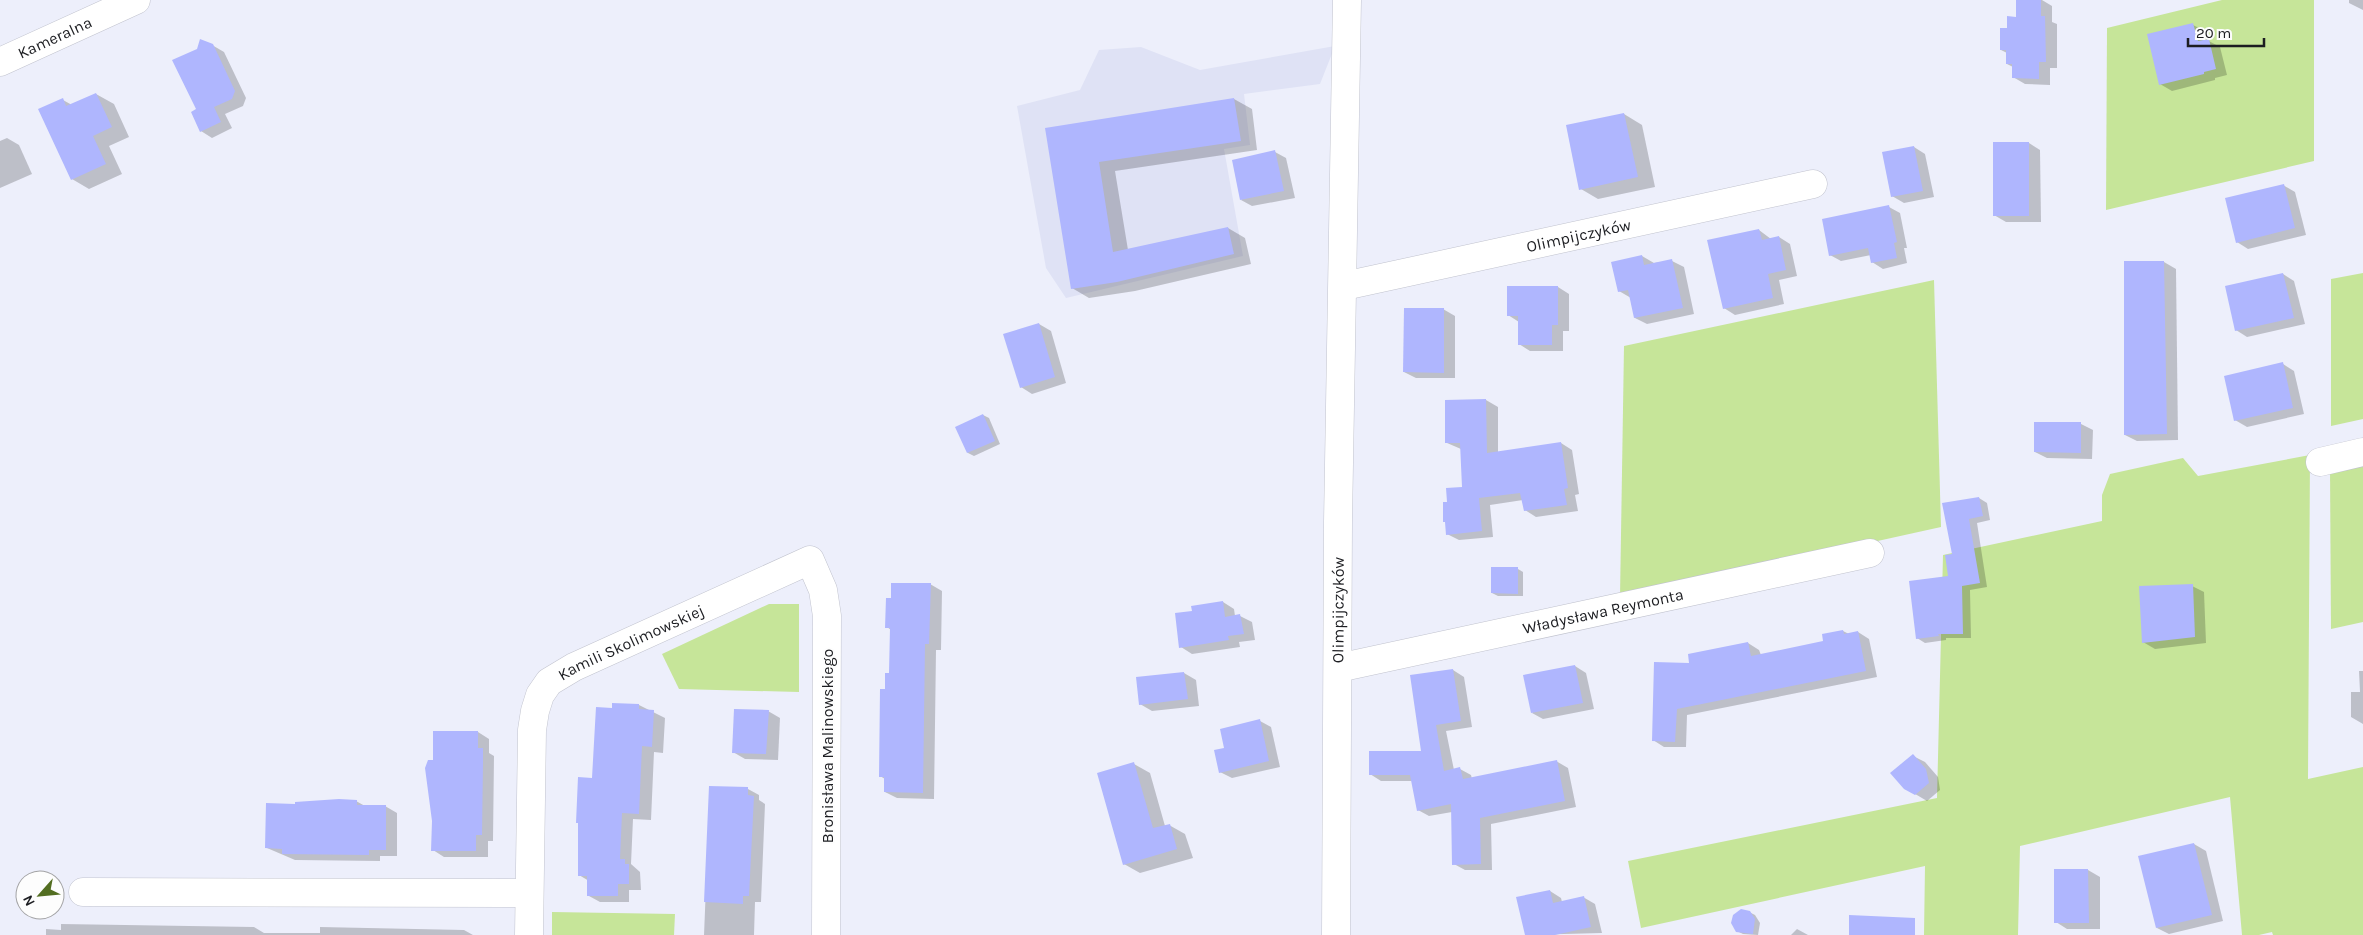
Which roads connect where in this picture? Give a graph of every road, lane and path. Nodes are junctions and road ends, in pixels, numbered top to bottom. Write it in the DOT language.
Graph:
graph roads {
  1 [pos="136,0"];
  2 [pos="1347,0"];
  3 [pos="0,62"];
  4 [pos="1813,184"];
  5 [pos="1344,286"];
  6 [pos="2363,452"];
  7 [pos="2320,462"];
  8 [pos="1870,553"];
  9 [pos="810,560"];
  10 [pos="1338,668"];
  11 [pos="83,892"];
  12 [pos="529,892"];
  13 [pos="529,935"];
  14 [pos="826,935"];
  15 [pos="1336,935"];
  1 -- 3 [label="street, Kameralna"];
  2 -- 5 [label="street, Olimpijczyków"];
  4 -- 5 [label="street, Olimpijczyków"];
  5 -- 10 [label="street, Olimpijczyków"];
  6 -- 7 [label="street"];
  8 -- 10 [label="street, Władysława Reymonta"];
  9 -- 12 [label="street, Kamili Skolimowskiej"];
  9 -- 14 [label="street, Bronisława Malinowskiego"];
  10 -- 15 [label="street, Olimpijczyków"];
  11 -- 12 [label="street"];
  12 -- 13 [label="street, Kamili Skolimowskiej"];
}
